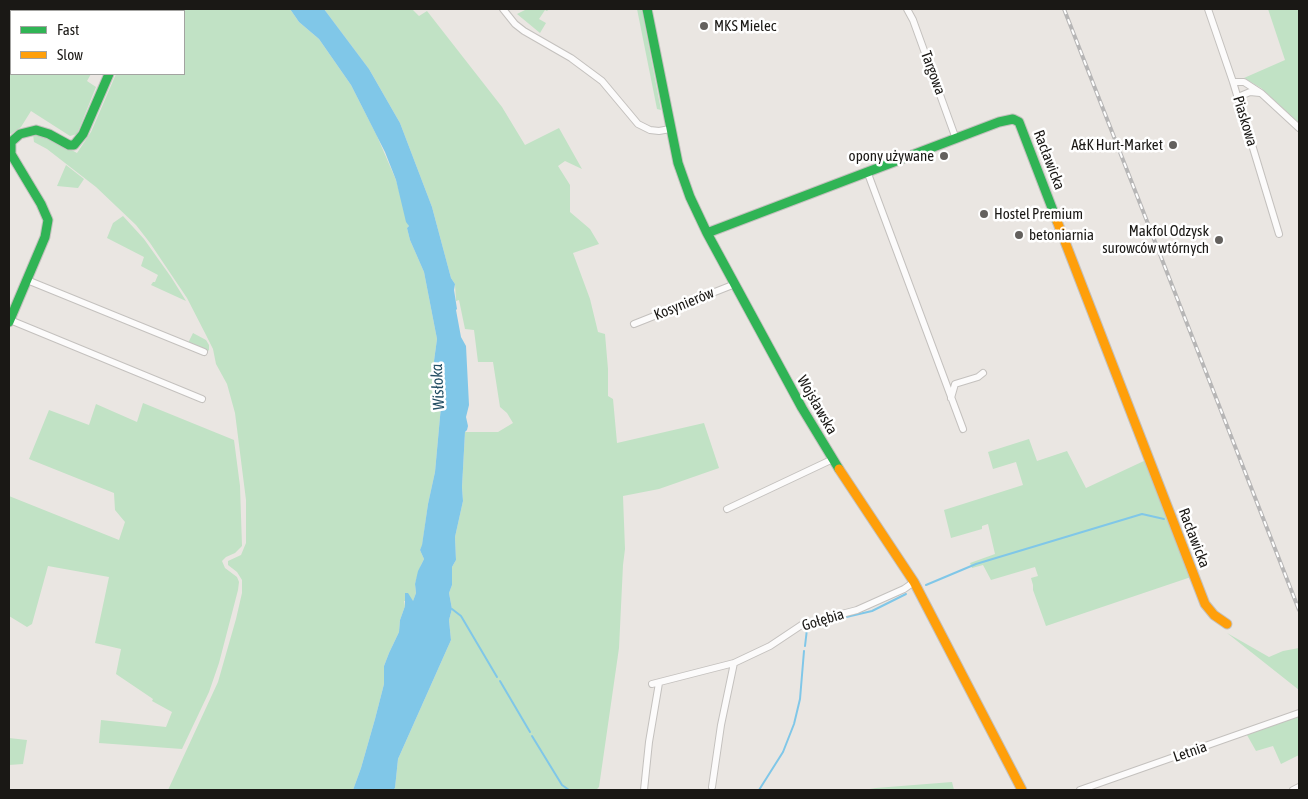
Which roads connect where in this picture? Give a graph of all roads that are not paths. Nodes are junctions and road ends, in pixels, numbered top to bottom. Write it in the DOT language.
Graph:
graph roads {
  1 [pos="503,9"];
  2 [pos="647,9"];
  3 [pos="907,9"];
  4 [pos="1208,9"];
  5 [pos="109,75"];
  6 [pos="1234,82"];
  7 [pos="1261,93"];
  8 [pos="1238,97"];
  9 [pos="1299,128"];
  10 [pos="670,129"];
  11 [pos="956,139"];
  12 [pos="10,147"];
  13 [pos="867,171"];
  14 [pos="707,233"];
  15 [pos="1279,234"];
  16 [pos="27,280"];
  17 [pos="735,284"];
  18 [pos="9,321"];
  19 [pos="634,324"];
  20 [pos="204,352"];
  21 [pos="983,373"];
  22 [pos="951,398"];
  23 [pos="202,399"];
  24 [pos="963,429"];
  25 [pos="833,459"];
  26 [pos="727,509"];
  27 [pos="914,582"];
  28 [pos="1227,624"];
  29 [pos="734,663"];
  30 [pos="1299,713"];
  31 [pos="712,787"];
  32 [pos="1299,787"];
  33 [pos="644,790"];
  34 [pos="1022,790"];
  35 [pos="1080,790"];
  36 [pos="1293,790"];
  1 -- 10 [label="street"];
  2 -- 10 [label="street, Wojsławska"];
  3 -- 11 [label="street, Targowa"];
  4 -- 6 [label="street, Piaskowa"];
  5 -- 12 [label="street"];
  6 -- 7 [label="street, Piaskowa"];
  6 -- 8 [label="street, Piaskowa"];
  7 -- 8 [label="street"];
  7 -- 9 [label="street, Piaskowa"];
  8 -- 15 [label="street, Piaskowa"];
  10 -- 14 [label="street, Wojsławska"];
  11 -- 13 [label="street, Racławicka"];
  11 -- 28 [label="street, Racławicka"];
  12 -- 16 [label="street"];
  13 -- 14 [label="street, Racławicka"];
  13 -- 22 [label="street"];
  14 -- 17 [label="street, Wojsławska"];
  16 -- 18 [label="street"];
  16 -- 20 [label="street"];
  17 -- 19 [label="street, Kosynierów"];
  17 -- 25 [label="street, Wojsławska"];
  18 -- 23 [label="street"];
  21 -- 22 [label="street"];
  22 -- 24 [label="street"];
  25 -- 26 [label="street"];
  25 -- 27 [label="street, Wojsławska"];
  27 -- 29 [label="street, Gołębia"];
  27 -- 34 [label="street, Wojsławska"];
  29 -- 31 [label="street"];
  29 -- 33 [label="street, Gołębia"];
  30 -- 35 [label="street, Letnia"];
  32 -- 36 [label="street"];
}
